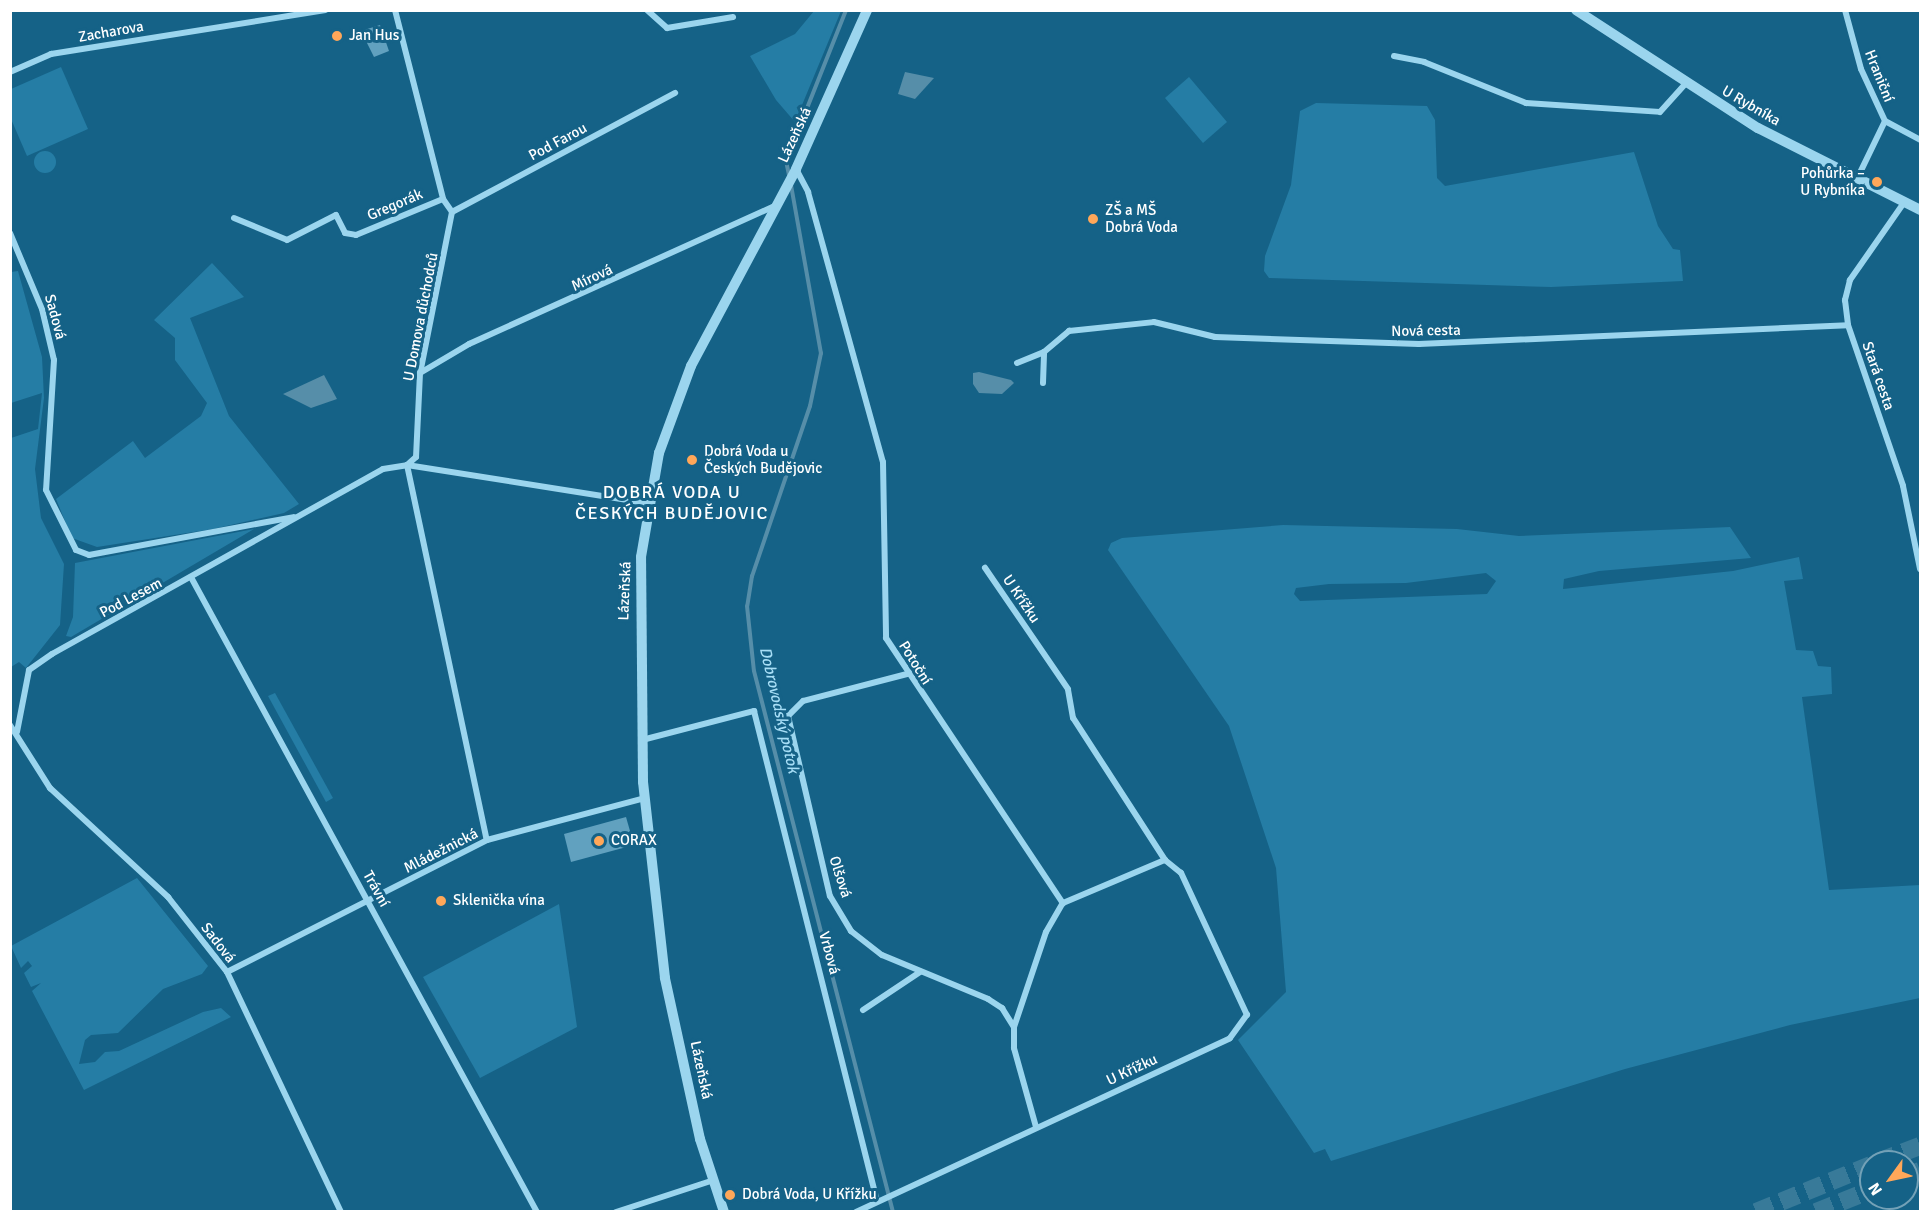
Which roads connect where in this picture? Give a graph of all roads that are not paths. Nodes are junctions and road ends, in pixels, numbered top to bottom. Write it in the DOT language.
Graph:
graph roads {
  1 [pos="326,10"];
  2 [pos="395,10"];
  3 [pos="647,10"];
  4 [pos="867,10"];
  5 [pos="1576,10"];
  6 [pos="1845,10"];
  7 [pos="733,17"];
  8 [pos="1394,56"];
  9 [pos="10,72"];
  10 [pos="1685,84"];
  11 [pos="675,93"];
  12 [pos="1885,122"];
  13 [pos="1920,140"];
  14 [pos="796,169"];
  15 [pos="1856,181"];
  16 [pos="443,199"];
  17 [pos="1903,204"];
  18 [pos="776,206"];
  19 [pos="1920,210"];
  20 [pos="452,212"];
  21 [pos="234,218"];
  22 [pos="10,233"];
  23 [pos="1848,325"];
  24 [pos="1044,352"];
  25 [pos="1017,363"];
  26 [pos="420,373"];
  27 [pos="1043,383"];
  28 [pos="407,465"];
  29 [pos="648,503"];
  30 [pos="299,516"];
  31 [pos="109,552"];
  32 [pos="985,568"];
  33 [pos="1920,569"];
  34 [pos="192,579"];
  35 [pos="907,674"];
  36 [pos="10,725"];
  37 [pos="17,732"];
  38 [pos="642,741"];
  39 [pos="645,798"];
  40 [pos="487,840"];
  41 [pos="1165,860"];
  42 [pos="369,901"];
  43 [pos="1063,903"];
  44 [pos="226,972"];
  45 [pos="920,972"];
  46 [pos="863,1010"];
  47 [pos="1014,1027"];
  48 [pos="1036,1127"];
  49 [pos="714,1180"];
  50 [pos="878,1200"];
  51 [pos="340,1212"];
  52 [pos="537,1212"];
  53 [pos="616,1212"];
  54 [pos="724,1212"];
  55 [pos="856,1212"];
  1 -- 9 [label="street, Zacharova"];
  2 -- 16 [label="street"];
  3 -- 7 [label="street"];
  4 -- 14 [label="street, Lázeňská"];
  5 -- 10 [label="street, U Rybníka"];
  6 -- 12 [label="street, Hraniční"];
  8 -- 10 [label="street"];
  10 -- 15 [label="street, U Rybníka"];
  11 -- 20 [label="street, Pod Farou"];
  12 -- 13 [label="street"];
  12 -- 15 [label="street, Hraniční"];
  14 -- 18 [label="street, Lázeňská"];
  14 -- 35 [label="street, Potoční"];
  15 -- 17 [label="street, U Rybníka"];
  16 -- 20 [label="street"];
  16 -- 21 [label="street, Gregorák"];
  17 -- 19 [label="street, U Rybníka"];
  17 -- 23 [label="street, Stará cesta"];
  18 -- 26 [label="street, Mírová"];
  18 -- 29 [label="street, Lázeňská"];
  20 -- 26 [label="street, U Domova důchodců"];
  22 -- 31 [label="street, Sadová"];
  23 -- 24 [label="street, Nová cesta"];
  23 -- 33 [label="street, Stará cesta"];
  24 -- 25 [label="street, Nová cesta"];
  24 -- 27 [label="street"];
  26 -- 28 [label="street, U Domova důchodců"];
  28 -- 29 [label="street, Pod Lesem"];
  28 -- 30 [label="street, Pod Lesem"];
  28 -- 40 [label="street"];
  29 -- 38 [label="street, Lázeňská"];
  30 -- 31 [label="street, Pod Lesem"];
  30 -- 34 [label="street, Pod Lesem"];
  32 -- 41 [label="street, U Křížku"];
  34 -- 37 [label="street, Pod Lesem"];
  34 -- 42 [label="street, Trávní"];
  35 -- 43 [label="street, Potoční"];
  35 -- 45 [label="street, Olšová"];
  36 -- 37 [label="street, Sadová"];
  37 -- 44 [label="street, Sadová"];
  38 -- 39 [label="street, Lázeňská"];
  38 -- 50 [label="street, Vrbová"];
  39 -- 40 [label="street, Mládežnická"];
  39 -- 49 [label="street, Lázeňská"];
  40 -- 42 [label="street, Mládežnická"];
  41 -- 43 [label="street"];
  41 -- 48 [label="street, U Křížku"];
  42 -- 44 [label="street, Mládežnická"];
  42 -- 52 [label="street, Trávní"];
  43 -- 47 [label="street"];
  44 -- 51 [label="street, Sadová"];
  45 -- 46 [label="street"];
  45 -- 47 [label="street, Olšová"];
  47 -- 48 [label="street"];
  48 -- 50 [label="street, U Křížku"];
  49 -- 53 [label="street"];
  49 -- 54 [label="street, Lázeňská"];
  50 -- 55 [label="street, U Křížku"];
}
